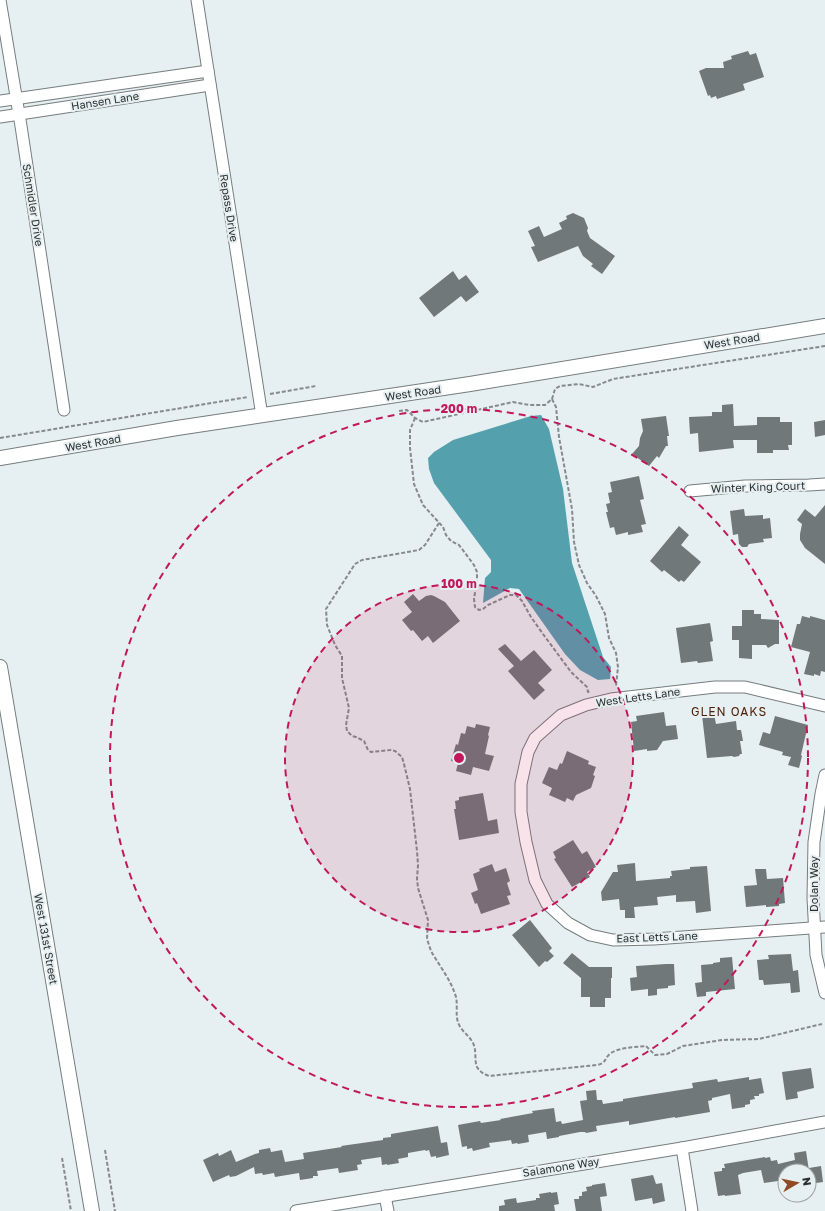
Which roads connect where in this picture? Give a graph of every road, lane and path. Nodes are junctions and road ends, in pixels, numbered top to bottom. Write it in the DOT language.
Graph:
graph roads {
  1 [pos="0,0"];
  2 [pos="196,0"];
  3 [pos="208,71"];
  4 [pos="210,85"];
  5 [pos="17,99"];
  6 [pos="0,101"];
  7 [pos="19,114"];
  8 [pos="0,117"];
  9 [pos="825,326"];
  10 [pos="825,346"];
  11 [pos="316,386"];
  12 [pos="259,395"];
  13 [pos="552,400"];
  14 [pos="64,410"];
  15 [pos="399,411"];
  16 [pos="262,416"];
  17 [pos="415,418"];
  18 [pos="0,438"];
  19 [pos="0,458"];
  20 [pos="825,484"];
  21 [pos="690,491"];
  22 [pos="439,523"];
  23 [pos="0,667"];
  24 [pos="610,688"];
  25 [pos="595,690"];
  26 [pos="825,706"];
  27 [pos="825,775"];
  28 [pos="521,812"];
  29 [pos="820,927"];
  30 [pos="825,993"];
  31 [pos="822,1024"];
  32 [pos="825,1122"];
  33 [pos="682,1148"];
  34 [pos="105,1150"];
  35 [pos="62,1158"];
  36 [pos="385,1196"];
  37 [pos="71,1211"];
  38 [pos="92,1211"];
  39 [pos="115,1211"];
  40 [pos="296,1211"];
  41 [pos="388,1211"];
  42 [pos="692,1211"];
  1 -- 5 [label="street, Schmidler Drive"];
  2 -- 3 [label="street, Repass Drive"];
  3 -- 4 [label="street, Repass Drive"];
  3 -- 5 [label="street, Hansen Lane"];
  4 -- 7 [label="street, Hansen Lane"];
  4 -- 12 [label="street, Repass Drive"];
  5 -- 6 [label="street, Hansen Lane"];
  5 -- 7 [label="street, Schmidler Drive"];
  7 -- 8 [label="street, Hansen Lane"];
  7 -- 14 [label="street, Schmidler Drive"];
  9 -- 16 [label="street, West Road"];
  10 -- 13 [label="path"];
  11 -- 12 [label="path"];
  12 -- 16 [label="street, Repass Drive"];
  12 -- 18 [label="path"];
  13 -- 17 [label="path"];
  13 -- 24 [label="path"];
  15 -- 17 [label="path"];
  16 -- 19 [label="street, West Road"];
  17 -- 22 [label="path"];
  20 -- 21 [label="street, Winter King Court"];
  22 -- 25 [label="path"];
  22 -- 31 [label="path"];
  23 -- 38 [label="street, West 131st Street"];
  26 -- 28 [label="street, West Letts Lane"];
  27 -- 29 [label="street, Dolan Way"];
  28 -- 29 [label="street, East Letts Lane"];
  29 -- 30 [label="street, Dolan Way"];
  32 -- 33 [label="street, Salamone Way"];
  33 -- 36 [label="street, Salamone Way"];
  33 -- 42 [label="street"];
  34 -- 39 [label="path"];
  35 -- 37 [label="path"];
  36 -- 40 [label="street, Salamone Way"];
  36 -- 41 [label="street"];
}
